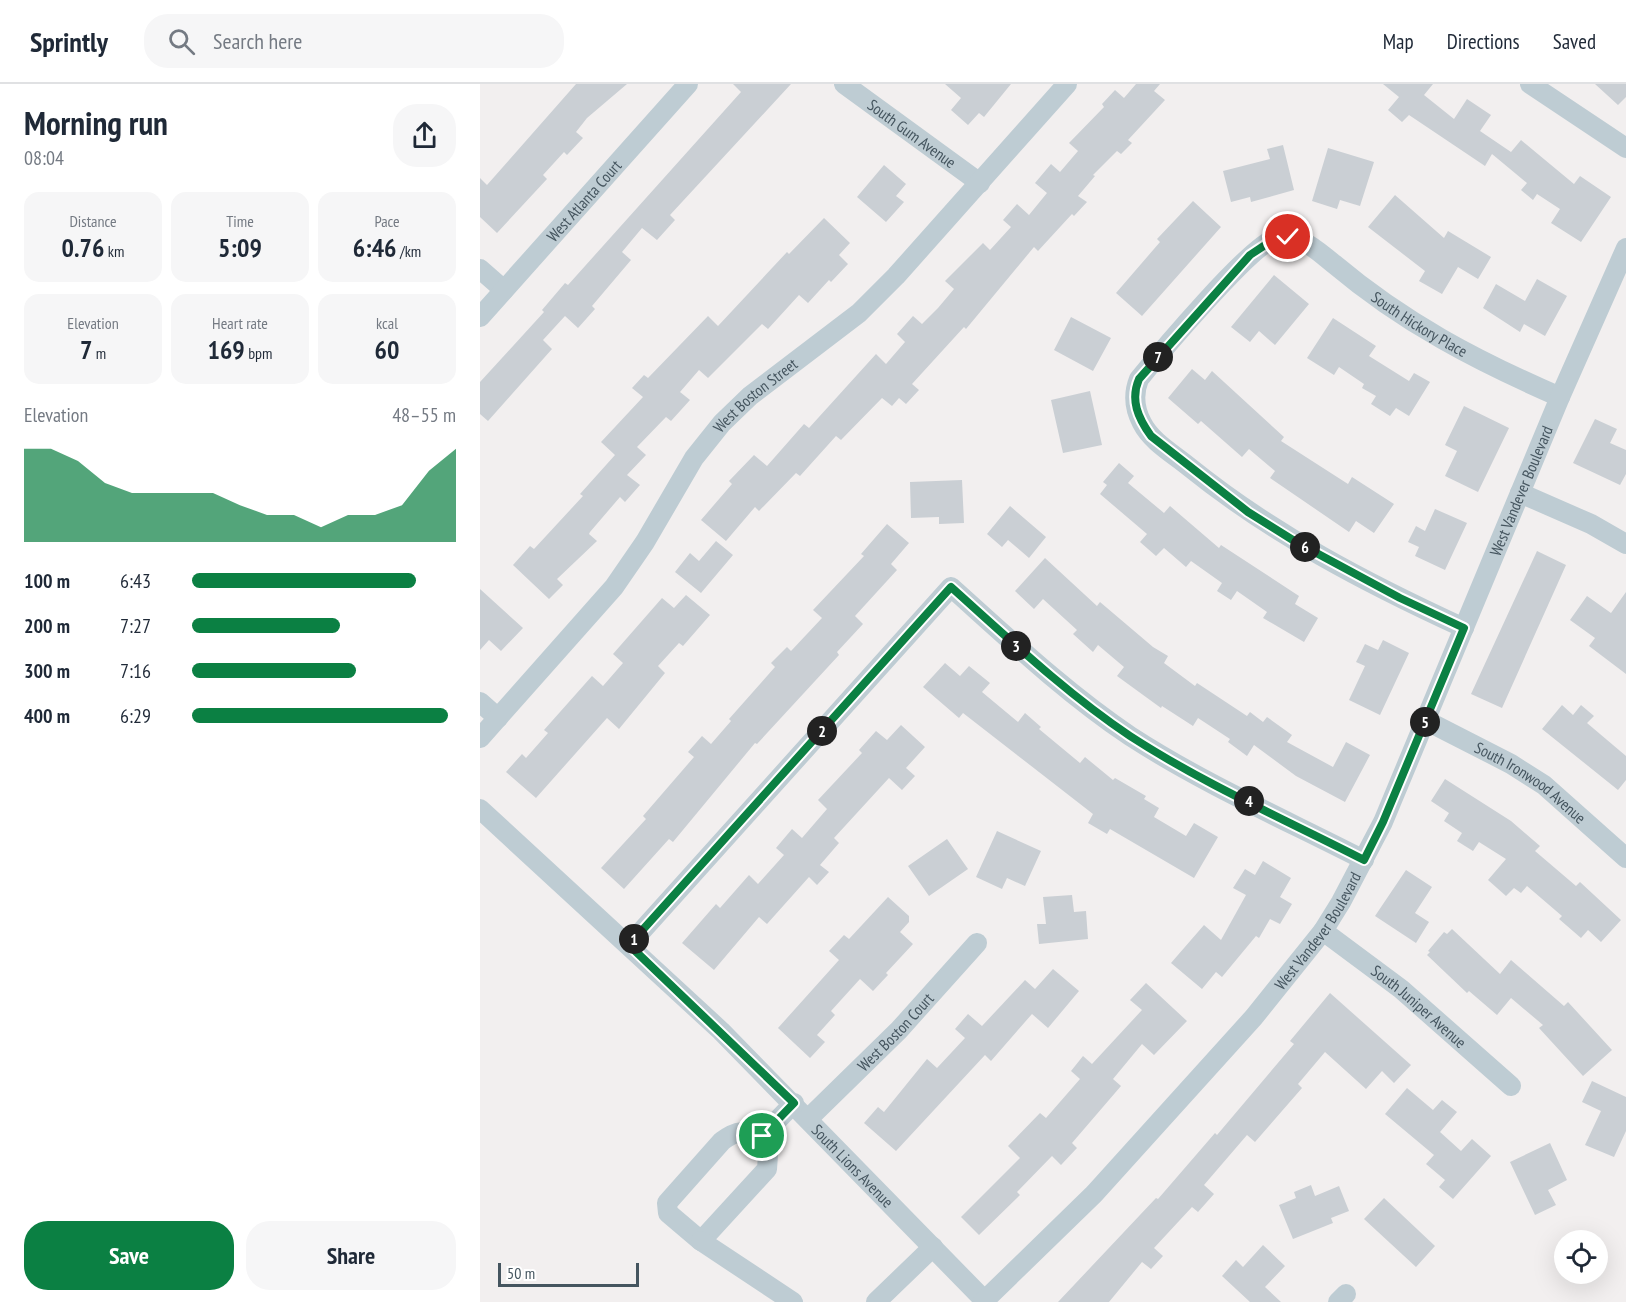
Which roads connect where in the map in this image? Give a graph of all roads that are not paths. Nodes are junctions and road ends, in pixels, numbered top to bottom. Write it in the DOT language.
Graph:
graph roads {
  1 [pos="844,84"];
  2 [pos="1067,84"];
  3 [pos="1530,84"];
  4 [pos="686,85"];
  5 [pos="1626,148"];
  6 [pos="980,183"];
  7 [pos="1624,257"];
  8 [pos="480,268"];
  9 [pos="504,290"];
  10 [pos="480,317"];
  11 [pos="1560,397"];
  12 [pos="1520,493"];
  13 [pos="1626,544"];
  14 [pos="1464,628"];
  15 [pos="480,702"];
  16 [pos="498,718"];
  17 [pos="1425,720"];
  18 [pos="480,738"];
  19 [pos="480,809"];
  20 [pos="1626,858"];
  21 [pos="1364,860"];
  22 [pos="1323,931"];
  23 [pos="977,943"];
  24 [pos="629,945"];
  25 [pos="1511,1086"];
  26 [pos="794,1103"];
  27 [pos="809,1118"];
  28 [pos="762,1136"];
  29 [pos="701,1241"];
  30 [pos="933,1247"];
  31 [pos="985,1301"];
  32 [pos="794,1302"];
  33 [pos="876,1302"];
  1 -- 6 [label="street, South Gum Avenue"];
  2 -- 6 [label="street, West Boston Street"];
  3 -- 5 [label="street"];
  4 -- 9 [label="street, West Atlanta Court"];
  6 -- 16 [label="street, West Boston Street"];
  7 -- 11 [label="street, West Vandever Boulevard"];
  8 -- 9 [label="street"];
  9 -- 10 [label="street, West Atlanta Court"];
  11 -- 12 [label="street, West Vandever Boulevard"];
  11 -- 14 [label="street, South Hickory Place"];
  12 -- 13 [label="street"];
  12 -- 14 [label="street, West Vandever Boulevard"];
  14 -- 17 [label="street, West Vandever Boulevard"];
  15 -- 16 [label="street"];
  16 -- 18 [label="street, West Boston Street"];
  17 -- 20 [label="street, South Ironwood Avenue"];
  17 -- 21 [label="street, West Vandever Boulevard"];
  19 -- 24 [label="street, South Lions Avenue"];
  21 -- 22 [label="street, West Vandever Boulevard"];
  21 -- 24 [label="street"];
  22 -- 25 [label="street, South Juniper Avenue"];
  22 -- 31 [label="street, West Vandever Boulevard"];
  23 -- 27 [label="street, West Boston Court"];
  24 -- 26 [label="street, South Lions Avenue"];
  26 -- 27 [label="street, South Lions Avenue"];
  26 -- 28 [label="street"];
  27 -- 30 [label="street, South Lions Avenue"];
  28 -- 29 [label="street"];
  28 -- 29 [label="street"];
  29 -- 32 [label="street"];
  30 -- 31 [label="street, South Lions Avenue"];
  30 -- 33 [label="street"];
}
